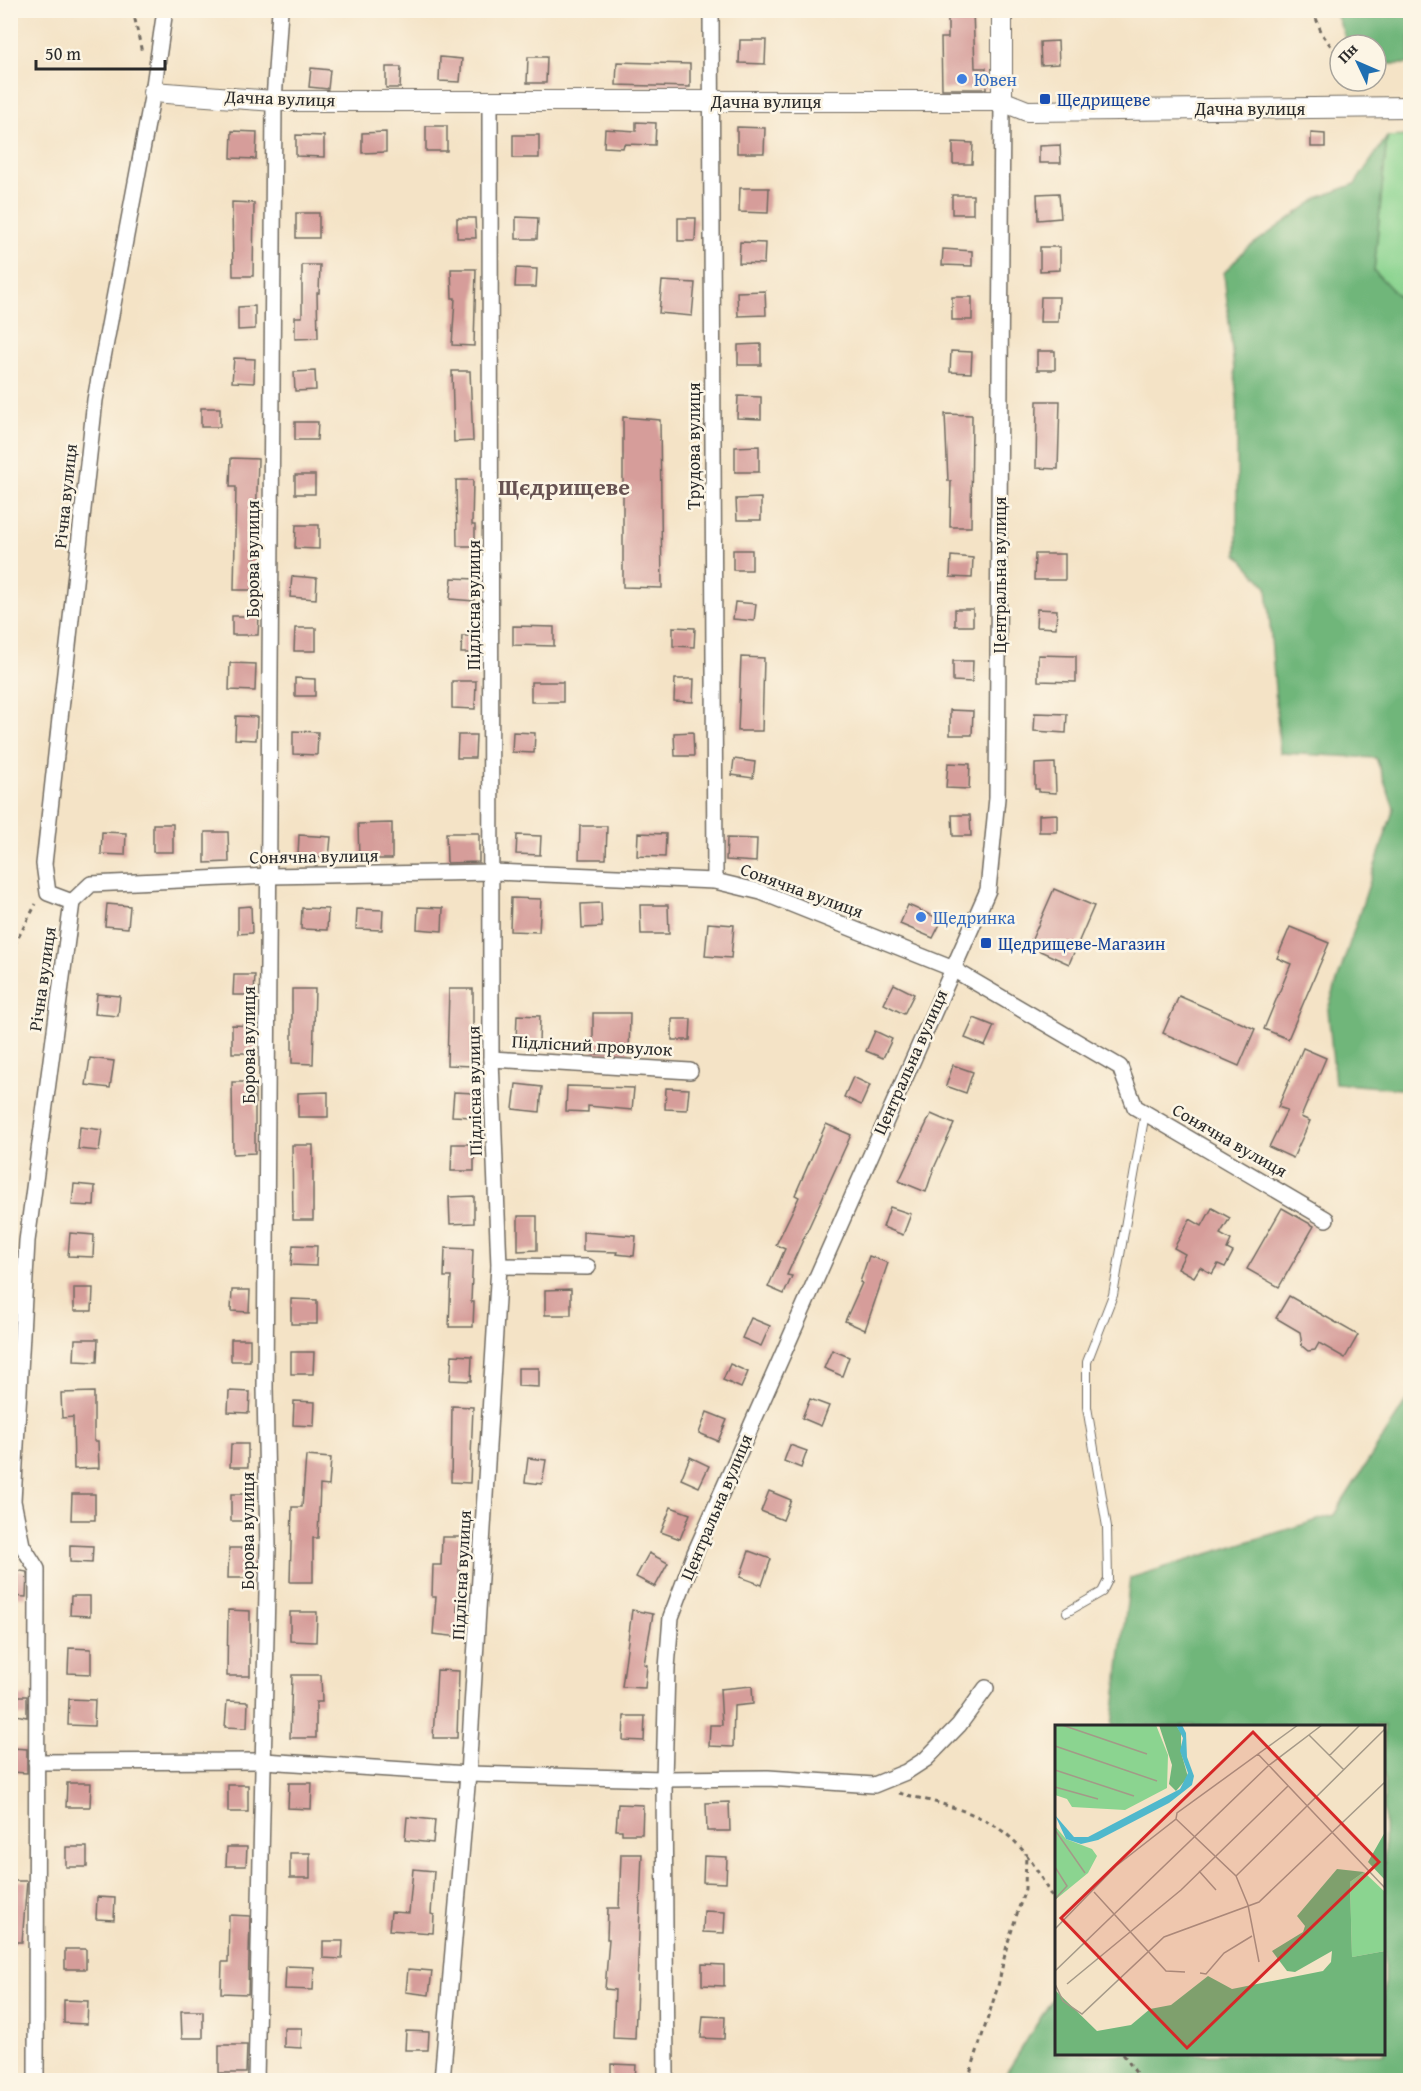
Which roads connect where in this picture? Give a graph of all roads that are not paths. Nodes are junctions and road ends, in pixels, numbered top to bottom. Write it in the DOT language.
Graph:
graph roads {
  1 [pos="165,10"];
  2 [pos="280,10"];
  3 [pos="711,10"];
  4 [pos="1002,10"];
  5 [pos="154,85"];
  6 [pos="490,99"];
  7 [pos="712,100"];
  8 [pos="274,101"];
  9 [pos="1002,101"];
  10 [pos="1410,107"];
  11 [pos="493,872"];
  12 [pos="269,876"];
  13 [pos="715,881"];
  14 [pos="72,902"];
  15 [pos="951,968"];
  16 [pos="491,1059"];
  17 [pos="690,1071"];
  18 [pos="1145,1113"];
  19 [pos="1326,1219"];
  20 [pos="499,1266"];
  21 [pos="588,1268"];
  22 [pos="1067,1612"];
  23 [pos="986,1688"];
  24 [pos="264,1761"];
  25 [pos="36,1762"];
  26 [pos="468,1774"];
  27 [pos="664,1779"];
  28 [pos="36,2080"];
  29 [pos="256,2080"];
  30 [pos="442,2080"];
  31 [pos="666,2080"];
  1 -- 5 [label="street, Річна вулиця"];
  2 -- 8 [label="street, Борова вулиця"];
  3 -- 7 [label="street, Трудова вулиця"];
  4 -- 9 [label="street, Центральна вулиця"];
  5 -- 8 [label="street, Дачна вулиця"];
  5 -- 14 [label="street, Річна вулиця"];
  6 -- 7 [label="street, Дачна вулиця"];
  6 -- 8 [label="street, Дачна вулиця"];
  6 -- 11 [label="street, Підлісна вулиця"];
  7 -- 9 [label="street, Дачна вулиця"];
  7 -- 13 [label="street, Трудова вулиця"];
  8 -- 12 [label="street, Борова вулиця"];
  9 -- 10 [label="street, Дачна вулиця"];
  9 -- 15 [label="street, Центральна вулиця"];
  11 -- 12 [label="street, Сонячна вулиця"];
  11 -- 13 [label="street, Сонячна вулиця"];
  11 -- 16 [label="street, Підлісна вулиця"];
  12 -- 14 [label="street, Сонячна вулиця"];
  12 -- 24 [label="street, Борова вулиця"];
  13 -- 15 [label="street, Сонячна вулиця"];
  14 -- 25 [label="street, Річна вулиця"];
  15 -- 18 [label="street, Сонячна вулиця"];
  15 -- 27 [label="street, Центральна вулиця"];
  16 -- 17 [label="street, Підлісний провулок"];
  16 -- 20 [label="street, Підлісна вулиця"];
  18 -- 19 [label="street, Сонячна вулиця"];
  18 -- 22 [label="lane"];
  20 -- 21 [label="street"];
  20 -- 26 [label="street, Підлісна вулиця"];
  23 -- 27 [label="street"];
  24 -- 25 [label="street"];
  24 -- 26 [label="street"];
  24 -- 29 [label="street, Борова вулиця"];
  25 -- 28 [label="street, Річна вулиця"];
  26 -- 27 [label="street"];
  26 -- 30 [label="street, Підлісна вулиця"];
  27 -- 31 [label="street, Центральна вулиця"];
}
